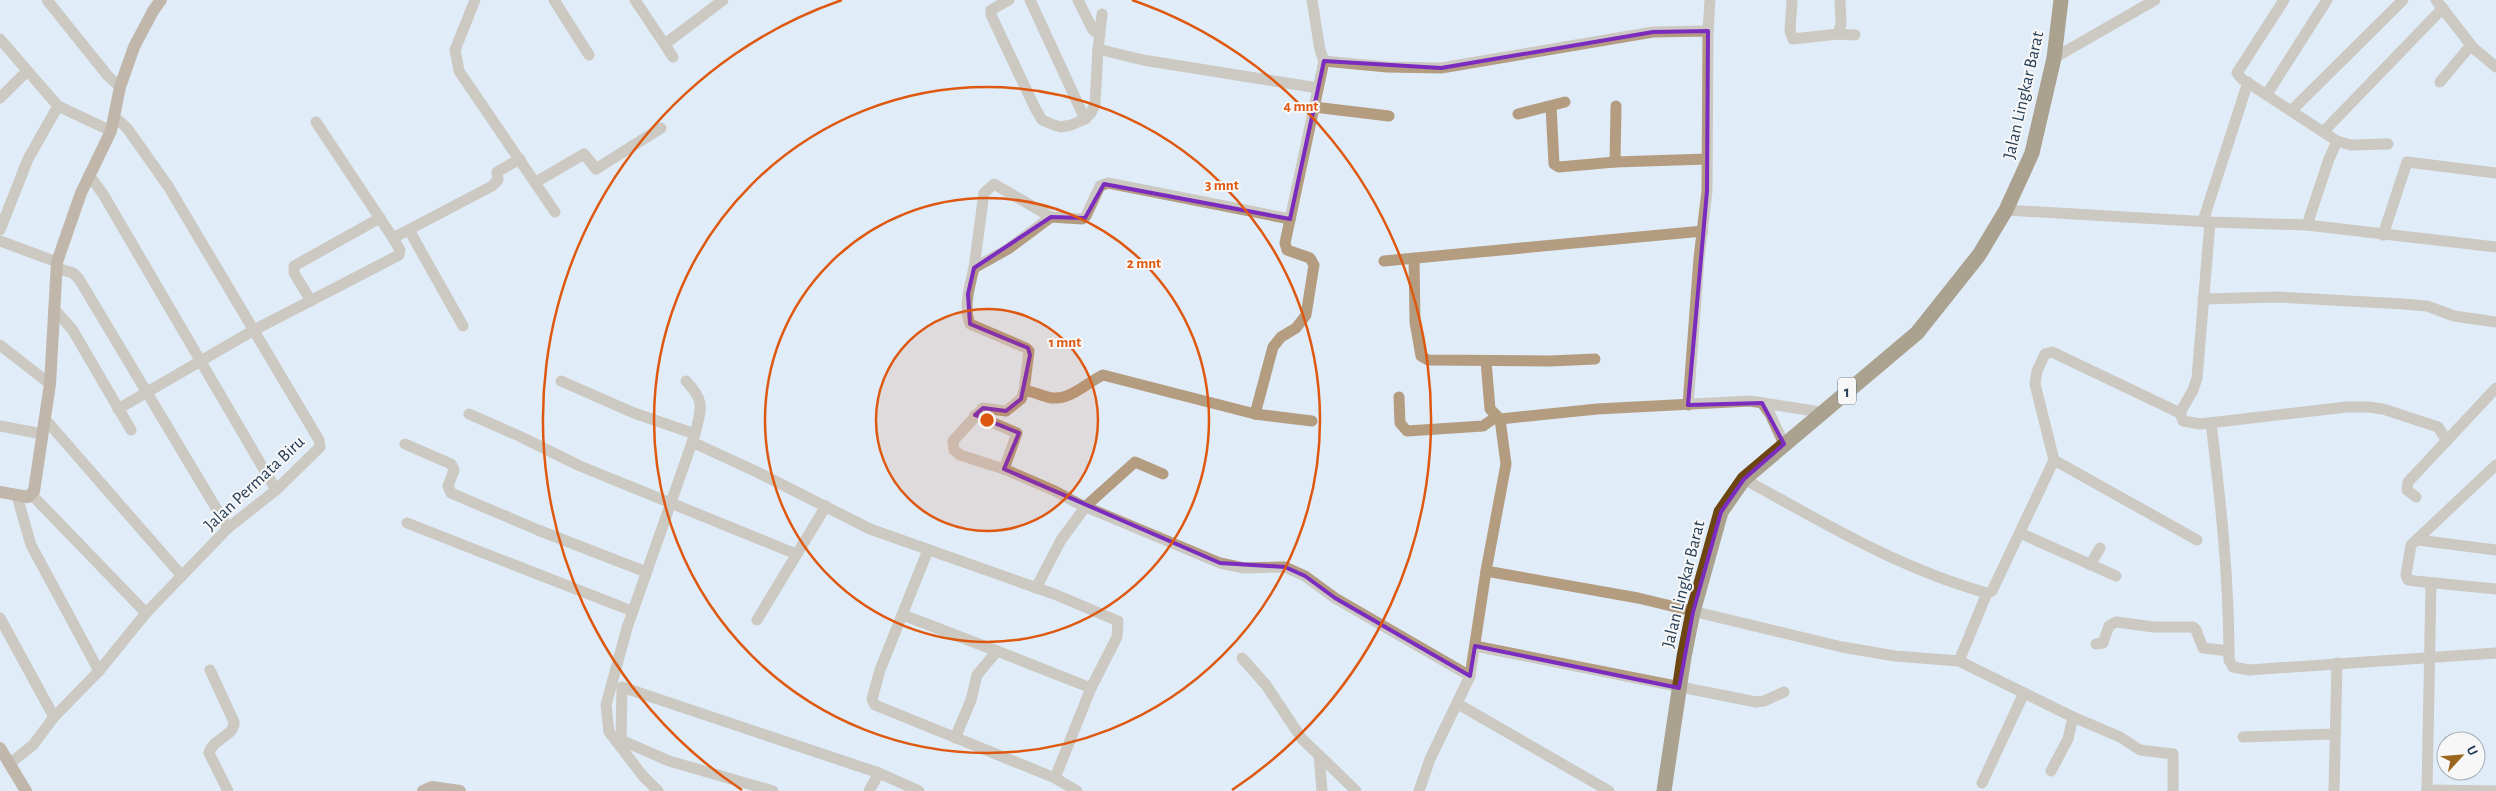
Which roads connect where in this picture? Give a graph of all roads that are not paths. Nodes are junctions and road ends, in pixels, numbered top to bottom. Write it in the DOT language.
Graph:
graph roads {
  1 [pos="47,0"];
  2 [pos="161,0"];
  3 [pos="475,0"];
  4 [pos="554,0"];
  5 [pos="635,0"];
  6 [pos="723,0"];
  7 [pos="1009,0"];
  8 [pos="1030,0"];
  9 [pos="1078,0"];
  10 [pos="1312,0"];
  11 [pos="1710,0"];
  12 [pos="1792,0"];
  13 [pos="1840,0"];
  14 [pos="2061,0"];
  15 [pos="2155,0"];
  16 [pos="2284,0"];
  17 [pos="2328,0"];
  18 [pos="2403,0"];
  19 [pos="2439,4"];
  20 [pos="1102,14"];
  21 [pos="1708,31"];
  22 [pos="1838,34"];
  23 [pos="1855,34"];
  24 [pos="1100,35"];
  25 [pos="0,39"];
  26 [pos="665,44"];
  27 [pos="2471,46"];
  28 [pos="1098,49"];
  29 [pos="589,55"];
  30 [pos="673,57"];
  31 [pos="2054,58"];
  32 [pos="1324,60"];
  33 [pos="2496,67"];
  34 [pos="27,71"];
  35 [pos="2248,82"];
  36 [pos="2440,82"];
  37 [pos="120,87"];
  38 [pos="1318,88"];
  39 [pos="2266,94"];
  40 [pos="0,98"];
  41 [pos="1565,102"];
  42 [pos="58,106"];
  43 [pos="1551,106"];
  44 [pos="1616,106"];
  45 [pos="1314,107"];
  46 [pos="2292,111"];
  47 [pos="1518,114"];
  48 [pos="1389,116"];
  49 [pos="115,117"];
  50 [pos="1085,119"];
  51 [pos="316,122"];
  52 [pos="661,128"];
  53 [pos="111,131"];
  54 [pos="2324,131"];
  55 [pos="2337,141"];
  56 [pos="2388,144"];
  57 [pos="520,159"];
  58 [pos="1707,159"];
  59 [pos="1615,162"];
  60 [pos="2496,173"];
  61 [pos="89,175"];
  62 [pos="536,182"];
  63 [pos="2006,210"];
  64 [pos="556,212"];
  65 [pos="1050,217"];
  66 [pos="380,218"];
  67 [pos="1290,219"];
  68 [pos="2207,222"];
  69 [pos="2307,225"];
  70 [pos="0,230"];
  71 [pos="409,230"];
  72 [pos="1703,231"];
  73 [pos="2383,235"];
  74 [pos="393,238"];
  75 [pos="0,241"];
  76 [pos="2496,247"];
  77 [pos="1414,258"];
  78 [pos="1384,261"];
  79 [pos="57,265"];
  80 [pos="974,268"];
  81 [pos="2203,299"];
  82 [pos="311,301"];
  83 [pos="54,309"];
  84 [pos="2496,322"];
  85 [pos="464,326"];
  86 [pos="254,330"];
  87 [pos="0,345"];
  88 [pos="1595,359"];
  89 [pos="201,360"];
  90 [pos="1486,361"];
  91 [pos="560,381"];
  92 [pos="686,381"];
  93 [pos="50,384"];
  94 [pos="2496,388"];
  95 [pos="147,391"];
  96 [pos="1024,391"];
  97 [pos="1399,398"];
  98 [pos="1762,403"];
  99 [pos="1688,405"];
  100 [pos="118,409"];
  101 [pos="1821,412"];
  102 [pos="2180,413"];
  103 [pos="469,414"];
  104 [pos="1255,414"];
  105 [pos="974,415"];
  106 [pos="1498,418"];
  107 [pos="44,419"];
  108 [pos="1312,421"];
  109 [pos="2211,423"];
  110 [pos="0,426"];
  111 [pos="131,430"];
  112 [pos="42,434"];
  113 [pos="693,438"];
  114 [pos="2447,440"];
  115 [pos="405,444"];
  116 [pos="1784,444"];
  117 [pos="2054,460"];
  118 [pos="2496,465"];
  119 [pos="1004,469"];
  120 [pos="1163,474"];
  121 [pos="1744,479"];
  122 [pos="276,490"];
  123 [pos="0,492"];
  124 [pos="32,495"];
  125 [pos="17,496"];
  126 [pos="2416,497"];
  127 [pos="671,504"];
  128 [pos="826,506"];
  129 [pos="1086,506"];
  130 [pos="407,522"];
  131 [pos="228,528"];
  132 [pos="2020,533"];
  133 [pos="2197,540"];
  134 [pos="2418,540"];
  135 [pos="2100,548"];
  136 [pos="928,550"];
  137 [pos="2496,550"];
  138 [pos="796,554"];
  139 [pos="2090,565"];
  140 [pos="1486,571"];
  141 [pos="646,572"];
  142 [pos="182,576"];
  143 [pos="2116,576"];
  144 [pos="2431,583"];
  145 [pos="1036,588"];
  146 [pos="2496,589"];
  147 [pos="1987,593"];
  148 [pos="632,611"];
  149 [pos="1693,612"];
  150 [pos="146,613"];
  151 [pos="903,615"];
  152 [pos="0,618"];
  153 [pos="757,620"];
  154 [pos="2096,644"];
  155 [pos="1475,646"];
  156 [pos="2229,651"];
  157 [pos="997,652"];
  158 [pos="2496,653"];
  159 [pos="1242,658"];
  160 [pos="2429,658"];
  161 [pos="1959,661"];
  162 [pos="2337,663"];
  163 [pos="210,670"];
  164 [pos="99,671"];
  165 [pos="1470,676"];
  166 [pos="1092,688"];
  167 [pos="1679,688"];
  168 [pos="1784,692"];
  169 [pos="2024,693"];
  170 [pos="1458,704"];
  171 [pos="54,717"];
  172 [pos="2073,717"];
  173 [pos="609,732"];
  174 [pos="2334,734"];
  175 [pos="2243,737"];
  176 [pos="955,738"];
  177 [pos="621,740"];
  178 [pos="0,748"];
  179 [pos="1319,755"];
  180 [pos="9,764"];
  181 [pos="2050,771"];
  182 [pos="879,773"];
  183 [pos="1055,778"];
  184 [pos="1982,783"];
  185 [pos="2427,790"];
  186 [pos="26,791"];
  187 [pos="228,791"];
  188 [pos="422,791"];
  189 [pos="460,791"];
  190 [pos="658,791"];
  191 [pos="773,791"];
  192 [pos="869,791"];
  193 [pos="919,791"];
  194 [pos="1077,791"];
  195 [pos="1322,791"];
  196 [pos="1356,791"];
  197 [pos="1419,791"];
  198 [pos="1609,791"];
  199 [pos="1664,791"];
  200 [pos="2173,791"];
  201 [pos="2334,791"];
  202 [pos="2496,791"];
  1 -- 37 [label="street"];
  2 -- 37 [label="street"];
  3 -- 57 [label="street"];
  4 -- 29 [label="street"];
  5 -- 26 [label="street"];
  6 -- 26 [label="street"];
  7 -- 50 [label="street"];
  8 -- 50 [label="street"];
  9 -- 24 [label="street"];
  10 -- 32 [label="street"];
  11 -- 21 [label="street"];
  12 -- 22 [label="street"];
  13 -- 22 [label="street"];
  14 -- 31 [label="highway, Jalan Lingkar Barat / 1"];
  15 -- 31 [label="street"];
  16 -- 35 [label="street"];
  17 -- 39 [label="street"];
  18 -- 46 [label="street"];
  19 -- 27 [label="street"];
  19 -- 54 [label="street"];
  20 -- 24 [label="street"];
  21 -- 32 [label="street"];
  21 -- 58 [label="street"];
  22 -- 23 [label="street"];
  24 -- 28 [label="street"];
  25 -- 34 [label="street"];
  26 -- 30 [label="street"];
  27 -- 33 [label="street"];
  27 -- 36 [label="street"];
  28 -- 38 [label="street"];
  28 -- 50 [label="street"];
  31 -- 63 [label="highway, Jalan Lingkar Barat / 1"];
  32 -- 38 [label="street"];
  34 -- 40 [label="street"];
  34 -- 42 [label="street"];
  35 -- 39 [label="street"];
  35 -- 68 [label="street"];
  37 -- 49 [label="street"];
  38 -- 45 [label="street"];
  39 -- 46 [label="street"];
  41 -- 43 [label="street"];
  42 -- 53 [label="street"];
  42 -- 70 [label="street"];
  43 -- 47 [label="street"];
  43 -- 59 [label="street"];
  44 -- 59 [label="street"];
  45 -- 48 [label="street"];
  45 -- 67 [label="street"];
  46 -- 54 [label="street"];
  49 -- 53 [label="street"];
  49 -- 86 [label="street, Jalan Permata Biru"];
  51 -- 66 [label="street"];
  52 -- 62 [label="street"];
  53 -- 61 [label="street"];
  54 -- 55 [label="street"];
  55 -- 56 [label="street"];
  55 -- 69 [label="street"];
  57 -- 62 [label="street"];
  57 -- 71 [label="street"];
  58 -- 59 [label="street"];
  58 -- 72 [label="street"];
  60 -- 73 [label="street"];
  61 -- 79 [label="street"];
  61 -- 89 [label="street"];
  62 -- 64 [label="street"];
  63 -- 68 [label="street"];
  63 -- 101 [label="highway, Jalan Lingkar Barat / 1"];
  65 -- 67 [label="street"];
  65 -- 80 [label="street"];
  65 -- 80 [label="street"];
  66 -- 74 [label="street"];
  66 -- 82 [label="street"];
  67 -- 104 [label="street"];
  68 -- 69 [label="street"];
  68 -- 81 [label="street"];
  69 -- 73 [label="street"];
  71 -- 74 [label="street"];
  71 -- 85 [label="street"];
  72 -- 77 [label="street"];
  72 -- 99 [label="street"];
  73 -- 76 [label="street"];
  74 -- 82 [label="street"];
  75 -- 79 [label="street"];
  77 -- 78 [label="street"];
  77 -- 90 [label="street"];
  79 -- 83 [label="street"];
  79 -- 95 [label="street"];
  80 -- 96 [label="street"];
  81 -- 84 [label="street"];
  81 -- 102 [label="street"];
  82 -- 86 [label="street"];
  83 -- 93 [label="street"];
  83 -- 100 [label="street"];
  86 -- 89 [label="street"];
  86 -- 122 [label="street, Jalan Permata Biru"];
  87 -- 93 [label="street"];
  88 -- 90 [label="street"];
  89 -- 95 [label="street"];
  89 -- 122 [label="street"];
  90 -- 106 [label="street"];
  91 -- 113 [label="street"];
  92 -- 113 [label="street"];
  93 -- 107 [label="street"];
  94 -- 114 [label="street"];
  95 -- 100 [label="street"];
  95 -- 131 [label="street"];
  96 -- 104 [label="street"];
  96 -- 105 [label="street"];
  97 -- 106 [label="street"];
  98 -- 99 [label="street"];
  98 -- 101 [label="street"];
  98 -- 116 [label="street"];
  99 -- 106 [label="street"];
  100 -- 111 [label="street"];
  101 -- 116 [label="highway, Jalan Lingkar Barat / 1"];
  102 -- 109 [label="street"];
  102 -- 117 [label="street"];
  103 -- 127 [label="street"];
  104 -- 108 [label="street"];
  105 -- 119 [label="street"];
  105 -- 119 [label="street"];
  106 -- 140 [label="street"];
  107 -- 112 [label="street"];
  107 -- 142 [label="street"];
  109 -- 114 [label="street"];
  109 -- 156 [label="street"];
  110 -- 112 [label="street"];
  112 -- 124 [label="street"];
  113 -- 127 [label="street"];
  113 -- 128 [label="street"];
  114 -- 126 [label="street"];
  115 -- 141 [label="street"];
  116 -- 121 [label="highway, Jalan Lingkar Barat / 1"];
  117 -- 132 [label="street"];
  117 -- 133 [label="street"];
  118 -- 134 [label="street"];
  119 -- 129 [label="street"];
  120 -- 129 [label="street"];
  121 -- 147 [label="street"];
  121 -- 149 [label="highway, Jalan Lingkar Barat / 1"];
  122 -- 131 [label="street, Jalan Permata Biru"];
  123 -- 125 [label="street"];
  124 -- 125 [label="street"];
  124 -- 150 [label="street"];
  125 -- 164 [label="street"];
  127 -- 138 [label="street"];
  127 -- 141 [label="street"];
  128 -- 136 [label="street"];
  128 -- 138 [label="street"];
  129 -- 145 [label="street"];
  129 -- 165 [label="street"];
  130 -- 148 [label="street"];
  131 -- 142 [label="street, Jalan Permata Biru"];
  132 -- 139 [label="street"];
  132 -- 147 [label="street"];
  134 -- 137 [label="street"];
  134 -- 144 [label="street"];
  135 -- 139 [label="street"];
  136 -- 145 [label="street"];
  136 -- 151 [label="street"];
  138 -- 153 [label="street"];
  139 -- 143 [label="street"];
  140 -- 149 [label="street"];
  140 -- 155 [label="street"];
  141 -- 148 [label="street"];
  142 -- 150 [label="street, Jalan Permata Biru"];
  144 -- 146 [label="street"];
  144 -- 160 [label="street"];
  145 -- 166 [label="street"];
  147 -- 161 [label="street"];
  148 -- 173 [label="street"];
  149 -- 161 [label="street"];
  149 -- 167 [label="highway, Jalan Lingkar Barat / 1"];
  150 -- 164 [label="street, Jalan Permata Biru"];
  151 -- 157 [label="street"];
  151 -- 176 [label="street"];
  152 -- 171 [label="street"];
  154 -- 156 [label="street"];
  155 -- 165 [label="street"];
  155 -- 167 [label="street"];
  156 -- 162 [label="street"];
  157 -- 166 [label="street"];
  157 -- 176 [label="street"];
  158 -- 160 [label="street"];
  159 -- 179 [label="street"];
  160 -- 162 [label="street"];
  160 -- 185 [label="street"];
  161 -- 169 [label="street"];
  162 -- 174 [label="street"];
  163 -- 187 [label="street"];
  164 -- 171 [label="street, Jalan Permata Biru"];
  165 -- 170 [label="street"];
  166 -- 183 [label="street"];
  167 -- 168 [label="street"];
  167 -- 199 [label="highway, Jalan Lingkar Barat / 1"];
  169 -- 172 [label="street"];
  169 -- 184 [label="street"];
  170 -- 197 [label="street"];
  170 -- 198 [label="street"];
  171 -- 180 [label="street, Jalan Permata Biru"];
  172 -- 181 [label="street"];
  172 -- 200 [label="street"];
  173 -- 177 [label="street"];
  173 -- 190 [label="street"];
  174 -- 175 [label="street"];
  174 -- 201 [label="street"];
  176 -- 183 [label="street"];
  177 -- 182 [label="street"];
  177 -- 191 [label="street"];
  178 -- 180 [label="street"];
  179 -- 195 [label="street"];
  179 -- 196 [label="street"];
  180 -- 186 [label="street"];
  182 -- 192 [label="street"];
  182 -- 193 [label="street"];
  183 -- 194 [label="street"];
  185 -- 202 [label="street"];
  188 -- 189 [label="street"];
}
